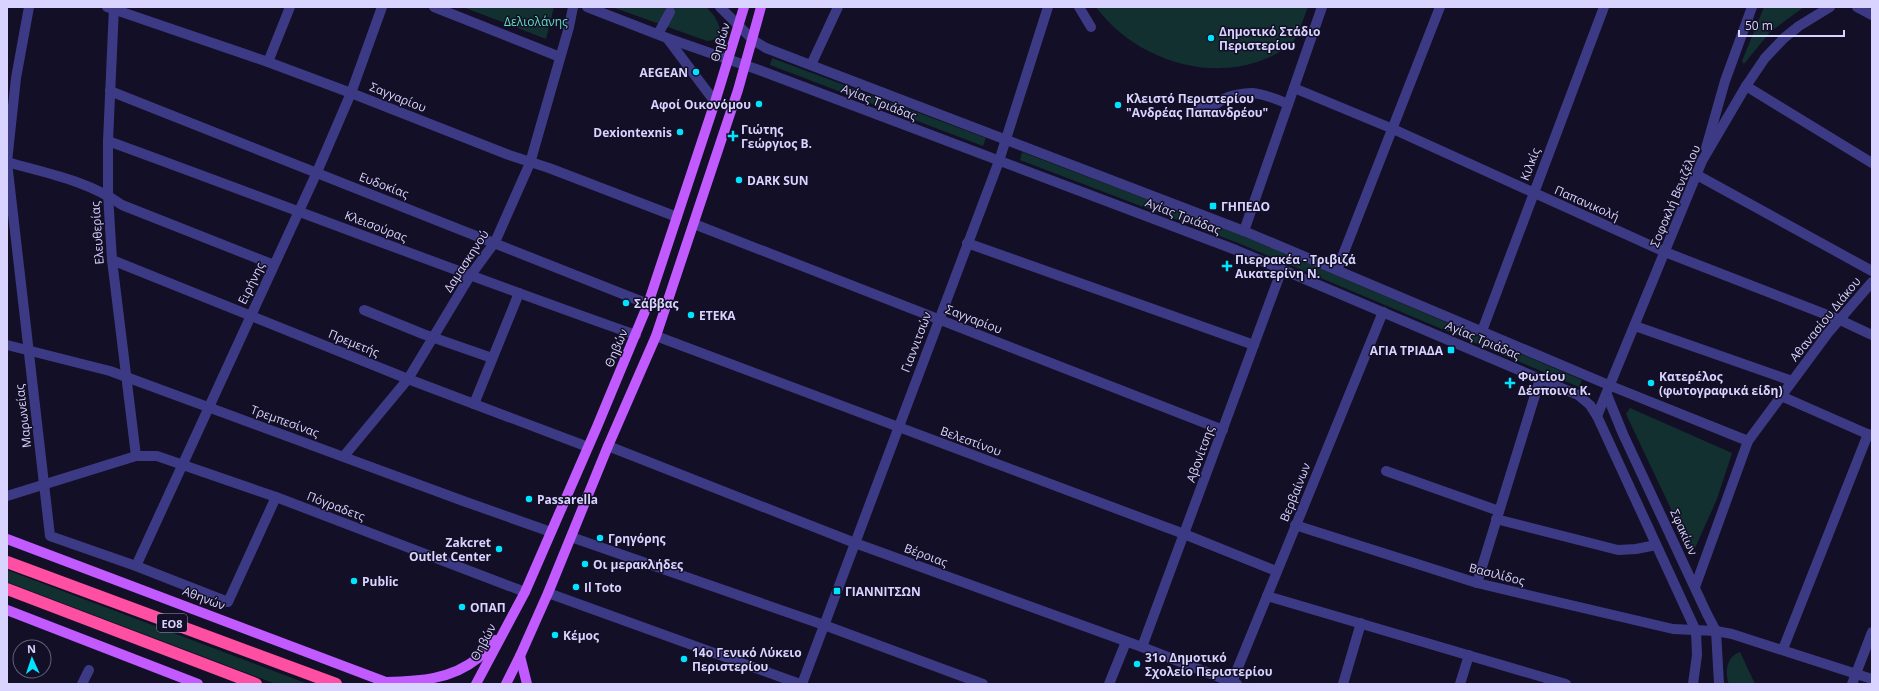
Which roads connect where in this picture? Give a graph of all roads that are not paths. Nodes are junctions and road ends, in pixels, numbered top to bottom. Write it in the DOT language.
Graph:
graph roads {
  1 [pos="29,7"];
  2 [pos="111,7"];
  3 [pos="290,7"];
  4 [pos="382,7"];
  5 [pos="434,7"];
  6 [pos="573,7"];
  7 [pos="586,7"];
  8 [pos="720,7"];
  9 [pos="744,7"];
  10 [pos="761,7"];
  11 [pos="838,7"];
  12 [pos="1048,7"];
  13 [pos="1079,7"];
  14 [pos="1322,7"];
  15 [pos="1440,7"];
  16 [pos="1604,7"];
  17 [pos="1752,7"];
  18 [pos="1830,7"];
  19 [pos="1857,7"];
  20 [pos="606,10"];
  21 [pos="670,12"];
  22 [pos="1872,15"];
  23 [pos="738,25"];
  24 [pos="1091,27"];
  25 [pos="662,36"];
  26 [pos="753,40"];
  27 [pos="560,57"];
  28 [pos="728,60"];
  29 [pos="268,62"];
  30 [pos="746,65"];
  31 [pos="811,65"];
  32 [pos="1746,86"];
  33 [pos="1294,88"];
  34 [pos="110,91"];
  35 [pos="351,93"];
  36 [pos="715,102"];
  37 [pos="1288,104"];
  38 [pos="1198,106"];
  39 [pos="1393,129"];
  40 [pos="1006,140"];
  41 [pos="108,141"];
  42 [pos="999,161"];
  43 [pos="1702,161"];
  44 [pos="7,162"];
  45 [pos="530,162"];
  46 [pos="1872,163"];
  47 [pos="317,172"];
  48 [pos="1697,175"];
  49 [pos="1534,193"];
  50 [pos="108,194"];
  51 [pos="300,211"];
  52 [pos="677,217"];
  53 [pos="694,224"];
  54 [pos="1244,231"];
  55 [pos="495,242"];
  56 [pos="967,243"];
  57 [pos="1665,252"];
  58 [pos="112,260"];
  59 [pos="274,265"];
  60 [pos="1282,270"];
  61 [pos="1337,270"];
  62 [pos="1872,271"];
  63 [pos="470,276"];
  64 [pos="1872,282"];
  65 [pos="519,293"];
  66 [pos="648,304"];
  67 [pos="364,310"];
  68 [pos="1383,312"];
  69 [pos="250,315"];
  70 [pos="939,319"];
  71 [pos="1840,320"];
  72 [pos="1635,326"];
  73 [pos="1482,331"];
  74 [pos="636,335"];
  75 [pos="1872,335"];
  76 [pos="656,336"];
  77 [pos="434,337"];
  78 [pos="1254,345"];
  79 [pos="7,346"];
  80 [pos="28,351"];
  81 [pos="492,358"];
  82 [pos="125,377"];
  83 [pos="408,379"];
  84 [pos="1540,379"];
  85 [pos="1792,381"];
  86 [pos="1611,386"];
  87 [pos="1607,395"];
  88 [pos="1781,396"];
  89 [pos="474,404"];
  90 [pos="209,407"];
  91 [pos="1597,416"];
  92 [pos="898,428"];
  93 [pos="1223,430"];
  94 [pos="1870,435"];
  95 [pos="1748,441"];
  96 [pos="608,446"];
  97 [pos="588,447"];
  98 [pos="136,456"];
  99 [pos="344,456"];
  100 [pos="184,464"];
  101 [pos="1386,471"];
  102 [pos="44,485"];
  103 [pos="7,496"];
  104 [pos="276,497"];
  105 [pos="1498,515"];
  106 [pos="1296,525"];
  107 [pos="551,532"];
  108 [pos="1184,534"];
  109 [pos="50,536"];
  110 [pos="571,537"];
  111 [pos="7,539"];
  112 [pos="855,543"];
  113 [pos="1656,544"];
  114 [pos="7,562"];
  115 [pos="136,566"];
  116 [pos="1276,571"];
  117 [pos="1476,583"];
  118 [pos="1694,587"];
  119 [pos="7,589"];
  120 [pos="525,592"];
  121 [pos="548,594"];
  122 [pos="1267,596"];
  123 [pos="7,610"];
  124 [pos="1361,623"];
  125 [pos="824,625"];
  126 [pos="505,630"];
  127 [pos="1696,631"];
  128 [pos="1716,631"];
  129 [pos="1872,632"];
  130 [pos="1126,642"];
  131 [pos="1142,648"];
  132 [pos="1783,649"];
  133 [pos="1469,655"];
  134 [pos="520,656"];
  135 [pos="89,670"];
  136 [pos="1856,674"];
  137 [pos="1872,679"];
  138 [pos="389,683"];
  139 [pos="1235,683"];
  140 [pos="1346,683"];
  141 [pos="82,684"];
  142 [pos="198,684"];
  143 [pos="256,684"];
  144 [pos="336,684"];
  145 [pos="476,684"];
  146 [pos="506,684"];
  147 [pos="527,684"];
  148 [pos="801,684"];
  149 [pos="983,684"];
  150 [pos="1109,684"];
  151 [pos="1460,684"];
  152 [pos="1566,684"];
  153 [pos="1693,684"];
  154 [pos="1719,684"];
  155 [pos="1852,684"];
  1 -- 44 [label="street, Μαρωνείας"];
  2 -- 29 [label="street, Σαγγαρίου"];
  2 -- 34 [label="street, Ελευθερίας"];
  3 -- 29 [label="street"];
  4 -- 35 [label="street, Ειρήνης"];
  5 -- 27 [label="street"];
  6 -- 27 [label="street, Δαμασκηνού"];
  7 -- 20 [label="street"];
  8 -- 23 [label="street, Αγίας Τριάδας"];
  9 -- 23 [label="main road, Θηβών"];
  10 -- 26 [label="main road"];
  11 -- 31 [label="street"];
  12 -- 40 [label="street, Γιαννιτσών"];
  13 -- 24 [label="street"];
  14 -- 33 [label="street"];
  15 -- 39 [label="street"];
  16 -- 49 [label="street, Κιλκίς"];
  17 -- 43 [label="street"];
  18 -- 32 [label="street, Σοφοκλή Βενιζέλου"];
  19 -- 22 [label="street"];
  20 -- 25 [label="street"];
  21 -- 25 [label="street"];
  23 -- 26 [label="street, Αγίας Τριάδας"];
  23 -- 28 [label="main road, Θηβών"];
  25 -- 28 [label="street"];
  25 -- 36 [label="street"];
  26 -- 30 [label="main road"];
  26 -- 31 [label="street, Αγίας Τριάδας"];
  27 -- 45 [label="street, Δαμασκηνού"];
  28 -- 30 [label="street, Αγίας Τριάδας"];
  28 -- 36 [label="main road, Θηβών"];
  29 -- 35 [label="street, Σαγγαρίου"];
  30 -- 42 [label="street, Αγίας Τριάδας"];
  30 -- 53 [label="main road"];
  31 -- 40 [label="street, Αγίας Τριάδας"];
  32 -- 43 [label="street, Σοφοκλή Βενιζέλου"];
  32 -- 46 [label="street"];
  33 -- 37 [label="street"];
  33 -- 39 [label="street, Παπανικολή"];
  34 -- 41 [label="street, Ελευθερίας"];
  34 -- 47 [label="street, Ευδοκίας"];
  35 -- 45 [label="street, Σαγγαρίου"];
  35 -- 47 [label="street, Ειρήνης"];
  36 -- 52 [label="main road, Θηβών"];
  37 -- 38 [label="street"];
  37 -- 54 [label="street"];
  39 -- 49 [label="street, Παπανικολή"];
  39 -- 61 [label="street"];
  40 -- 42 [label="street, Γιαννιτσών"];
  40 -- 54 [label="street, Αγίας Τριάδας"];
  41 -- 50 [label="street, Ελευθερίας"];
  41 -- 51 [label="street, Κλεισούρας"];
  42 -- 56 [label="street, Γιαννιτσών"];
  42 -- 60 [label="street, Αγίας Τριάδας"];
  43 -- 48 [label="street, Σοφοκλή Βενιζέλου"];
  44 -- 50 [label="street"];
  44 -- 80 [label="street, Μαρωνείας"];
  45 -- 52 [label="street, Σαγγαρίου"];
  45 -- 55 [label="street, Δαμασκηνού"];
  47 -- 51 [label="street, Ειρήνης"];
  47 -- 55 [label="street, Ευδοκίας"];
  48 -- 57 [label="street, Σοφοκλή Βενιζέλου"];
  48 -- 62 [label="street"];
  49 -- 57 [label="street, Παπανικολή"];
  49 -- 73 [label="street, Κιλκίς"];
  50 -- 58 [label="street, Ελευθερίας"];
  50 -- 59 [label="street"];
  51 -- 59 [label="street, Ειρήνης"];
  51 -- 63 [label="street, Κλεισούρας"];
  52 -- 66 [label="main road, Θηβών"];
  53 -- 70 [label="street, Σαγγαρίου"];
  53 -- 76 [label="main road"];
  54 -- 61 [label="street, Αγίας Τριάδας"];
  55 -- 63 [label="street, Δαμασκηνού"];
  55 -- 66 [label="street, Ευδοκίας"];
  56 -- 70 [label="street, Γιαννιτσών"];
  56 -- 78 [label="street"];
  57 -- 71 [label="street, Παπανικολή"];
  57 -- 72 [label="street, Σοφοκλή Βενιζέλου"];
  58 -- 69 [label="street, Πρεμετής"];
  58 -- 82 [label="street, Ελευθερίας"];
  59 -- 69 [label="street, Ειρήνης"];
  60 -- 68 [label="street, Αγίας Τριάδας"];
  60 -- 78 [label="street, Αβονίτσης"];
  61 -- 73 [label="street, Αγίας Τριάδας"];
  63 -- 65 [label="street, Κλεισούρας"];
  63 -- 77 [label="street, Δαμασκηνού"];
  64 -- 71 [label="street, Αθανασίου Διάκου"];
  65 -- 74 [label="street, Κλεισούρας"];
  65 -- 81 [label="street"];
  66 -- 74 [label="main road, Θηβών"];
  67 -- 77 [label="street"];
  68 -- 84 [label="street, Αγίας Τριάδας"];
  68 -- 106 [label="street, Βερβαίνων"];
  69 -- 83 [label="street, Πρεμετής"];
  69 -- 90 [label="street, Ειρήνης"];
  70 -- 92 [label="street, Γιαννιτσών"];
  70 -- 93 [label="street, Σαγγαρίου"];
  71 -- 75 [label="street, Παπανικολή"];
  71 -- 85 [label="street, Αθανασίου Διάκου"];
  72 -- 85 [label="street"];
  72 -- 86 [label="street, Σοφοκλή Βενιζέλου"];
  73 -- 86 [label="street, Αγίας Τριάδας"];
  74 -- 97 [label="main road, Θηβών"];
  76 -- 92 [label="street, Βελεστίνου"];
  76 -- 96 [label="main road"];
  77 -- 81 [label="street"];
  77 -- 83 [label="street, Δαμασκηνού"];
  78 -- 93 [label="street, Αβονίτσης"];
  79 -- 80 [label="street, Τρεμπεσίνας"];
  80 -- 82 [label="street, Τρεμπεσίνας"];
  80 -- 102 [label="street, Μαρωνείας"];
  81 -- 89 [label="street"];
  82 -- 90 [label="street, Τρεμπεσίνας"];
  82 -- 98 [label="street, Ελευθερίας"];
  83 -- 89 [label="street, Πρεμετής"];
  83 -- 99 [label="street, Δαμασκηνού"];
  84 -- 91 [label="street, Αγίας Τριάδας"];
  84 -- 105 [label="street"];
  85 -- 88 [label="street, Αθανασίου Διάκου"];
  86 -- 87 [label="street"];
  86 -- 95 [label="street, Αγίας Τριάδας"];
  87 -- 91 [label="street"];
  87 -- 118 [label="street, Σφακίων"];
  88 -- 94 [label="street"];
  88 -- 95 [label="street, Αθανασίου Διάκου"];
  89 -- 97 [label="street, Πρεμετής"];
  90 -- 99 [label="street, Τρεμπεσίνας"];
  90 -- 100 [label="street, Ειρήνης"];
  91 -- 113 [label="street"];
  92 -- 108 [label="street, Βελεστίνου"];
  92 -- 112 [label="street, Γιαννιτσών"];
  93 -- 108 [label="street, Αβονίτσης"];
  94 -- 132 [label="street"];
  95 -- 118 [label="street, Αθανασίου Διάκου"];
  96 -- 110 [label="main road"];
  96 -- 112 [label="street, Βέροιας"];
  97 -- 107 [label="main road, Θηβών"];
  98 -- 100 [label="street, Πόγραδετς"];
  98 -- 102 [label="street, Πόγραδετς"];
  99 -- 107 [label="street, Τρεμπεσίνας"];
  100 -- 104 [label="street, Πόγραδετς"];
  100 -- 115 [label="street, Ειρήνης"];
  101 -- 105 [label="street"];
  102 -- 103 [label="street, Πόγραδετς"];
  102 -- 109 [label="street, Μαρωνείας"];
  104 -- 115 [label="street, Αθηνών"];
  104 -- 120 [label="street, Πόγραδετς"];
  105 -- 113 [label="street"];
  105 -- 117 [label="street"];
  106 -- 116 [label="street, Βερβαίνων"];
  106 -- 117 [label="street, Βασιλίδος"];
  107 -- 120 [label="main road, Θηβών"];
  108 -- 116 [label="street, Βελεστίνου"];
  108 -- 131 [label="street, Αβονίτσης"];
  109 -- 115 [label="street, Αθηνών"];
  110 -- 121 [label="main road"];
  110 -- 125 [label="street"];
  111 -- 138 [label="main road, Αθηνών"];
  112 -- 125 [label="street, Γιαννιτσών"];
  112 -- 130 [label="street, Βέροιας"];
  113 -- 127 [label="street"];
  114 -- 144 [label="highway, ΕΟ8"];
  116 -- 122 [label="street, Βερβαίνων"];
  117 -- 127 [label="street, Βασιλίδος"];
  118 -- 128 [label="street, Σφακίων"];
  119 -- 143 [label="highway, ΕΟ8"];
  120 -- 126 [label="main road, Θηβών"];
  121 -- 134 [label="main road"];
  121 -- 148 [label="street"];
  122 -- 124 [label="street"];
  122 -- 139 [label="street, Βερβαίνων"];
  123 -- 142 [label="main road"];
  124 -- 133 [label="street"];
  124 -- 140 [label="street"];
  125 -- 148 [label="street, Γιαννιτσών"];
  125 -- 149 [label="street"];
  126 -- 138 [label="main road"];
  126 -- 145 [label="main road, Θηβών"];
  127 -- 128 [label="street, Βασιλίδος"];
  127 -- 153 [label="street"];
  128 -- 132 [label="street, Βασιλίδος"];
  128 -- 154 [label="street, Σφακίων"];
  129 -- 136 [label="street"];
  130 -- 131 [label="street, Βέροιας"];
  130 -- 150 [label="street"];
  131 -- 139 [label="street, Βέροιας"];
  132 -- 136 [label="street, Βασιλίδος"];
  133 -- 151 [label="street"];
  133 -- 152 [label="street"];
  134 -- 146 [label="main road"];
  134 -- 147 [label="main road"];
  135 -- 141 [label="street"];
  136 -- 137 [label="street, Βασιλίδος"];
  136 -- 155 [label="street"];
}
